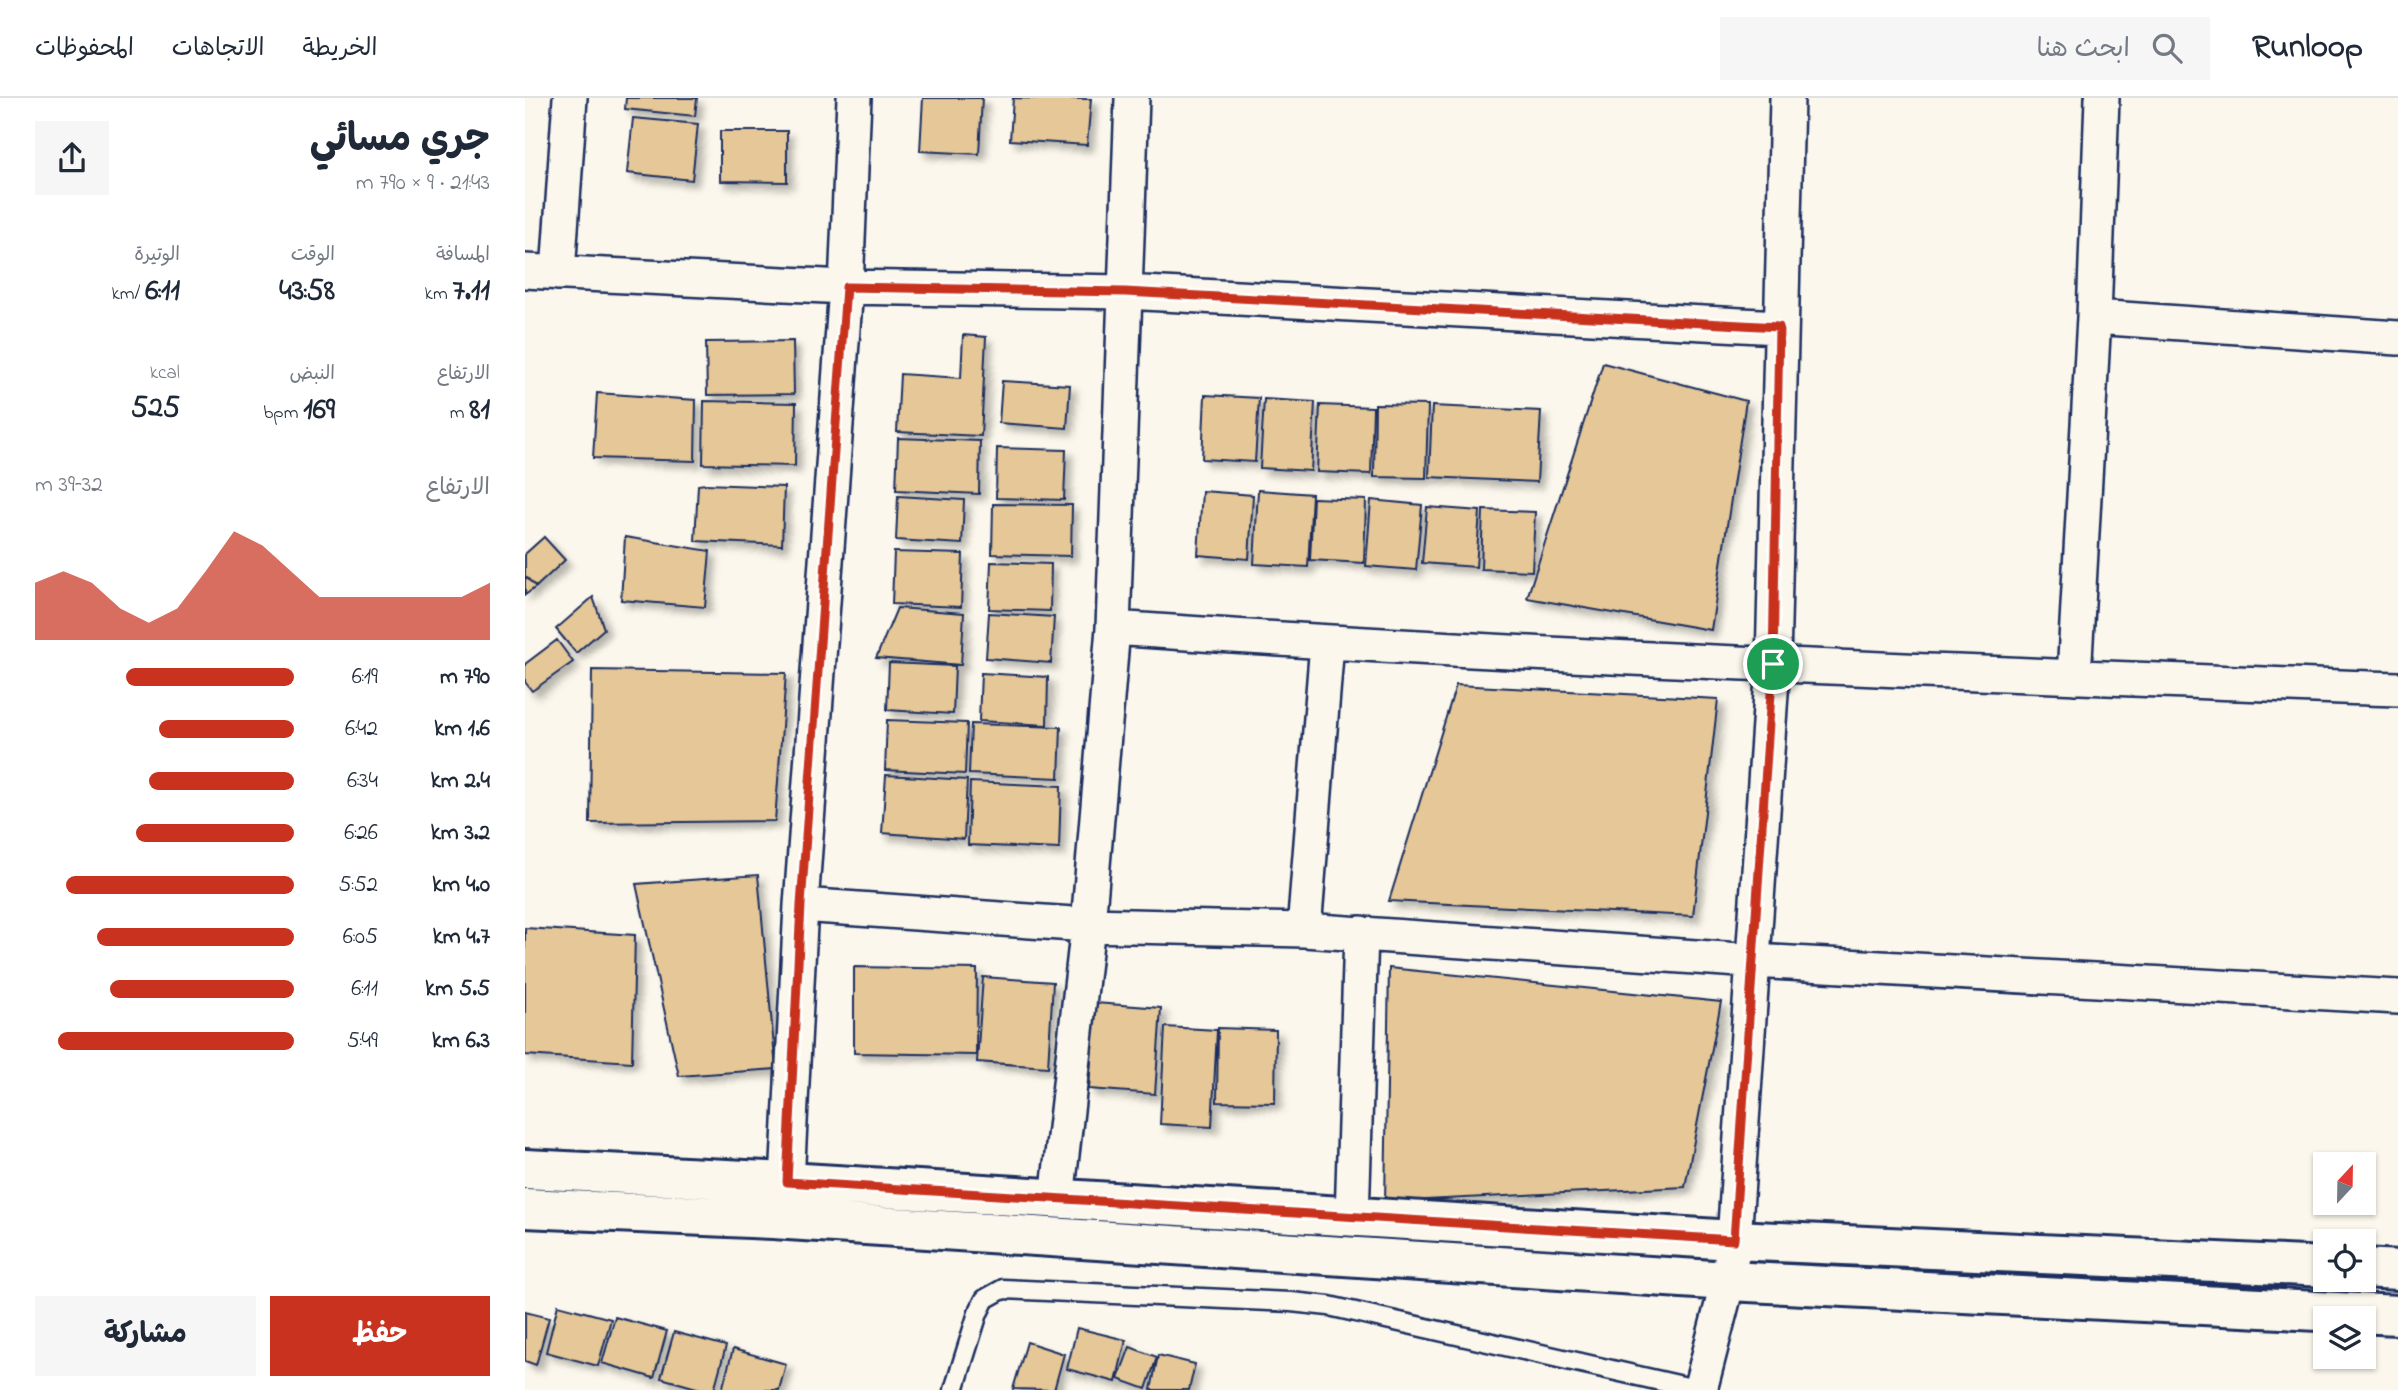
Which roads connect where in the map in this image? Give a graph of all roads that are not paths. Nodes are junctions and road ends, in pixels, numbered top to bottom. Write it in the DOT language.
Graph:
graph roads {
  1 [pos="571,98"];
  2 [pos="854,98"];
  3 [pos="1132,98"];
  4 [pos="1787,98"];
  5 [pos="2102,98"];
  6 [pos="525,271"];
  7 [pos="558,273"];
  8 [pos="846,287"];
  9 [pos="1125,292"];
  10 [pos="2094,317"];
  11 [pos="1779,327"];
  12 [pos="2398,338"];
  13 [pos="1113,628"];
  14 [pos="1327,643"];
  15 [pos="1773,664"];
  16 [pos="2074,677"];
  17 [pos="2398,689"];
  18 [pos="801,905"];
  19 [pos="1088,925"];
  20 [pos="1304,930"];
  21 [pos="1361,933"];
  22 [pos="1754,961"];
  23 [pos="2398,997"];
  24 [pos="525,1169"];
  25 [pos="787,1182"];
  26 [pos="1057,1199"];
  27 [pos="525,1208"];
  28 [pos="1352,1218"];
  29 [pos="1734,1240"];
  30 [pos="2313,1265"];
  31 [pos="2376,1269"];
  32 [pos="2398,1270"];
  33 [pos="1728,1281"];
  34 [pos="2398,1314"];
  35 [pos="954,1390"];
  36 [pos="1700,1390"];
  1 -- 7 [label="street"];
  2 -- 8 [label="street"];
  3 -- 9 [label="street"];
  4 -- 11 [label="street"];
  5 -- 10 [label="street"];
  6 -- 7 [label="street"];
  7 -- 8 [label="street"];
  8 -- 9 [label="street"];
  8 -- 18 [label="street"];
  9 -- 11 [label="street"];
  9 -- 13 [label="street"];
  10 -- 12 [label="street"];
  10 -- 16 [label="street"];
  11 -- 15 [label="street"];
  13 -- 14 [label="street"];
  13 -- 19 [label="street"];
  14 -- 15 [label="street"];
  14 -- 20 [label="street"];
  15 -- 16 [label="street"];
  15 -- 22 [label="street"];
  16 -- 17 [label="street"];
  18 -- 19 [label="street"];
  18 -- 25 [label="street"];
  19 -- 20 [label="street"];
  19 -- 26 [label="street"];
  20 -- 21 [label="street"];
  21 -- 22 [label="street"];
  21 -- 28 [label="street"];
  22 -- 23 [label="street"];
  22 -- 29 [label="street"];
  24 -- 25 [label="street"];
  25 -- 26 [label="street"];
  26 -- 28 [label="street"];
  27 -- 33 [label="street"];
  28 -- 29 [label="street"];
  29 -- 30 [label="street"];
  29 -- 33 [label="street"];
  31 -- 32 [label="street"];
  33 -- 34 [label="street"];
  33 -- 36 [label="street"];
  35 -- 36 [label="lane"];
}
